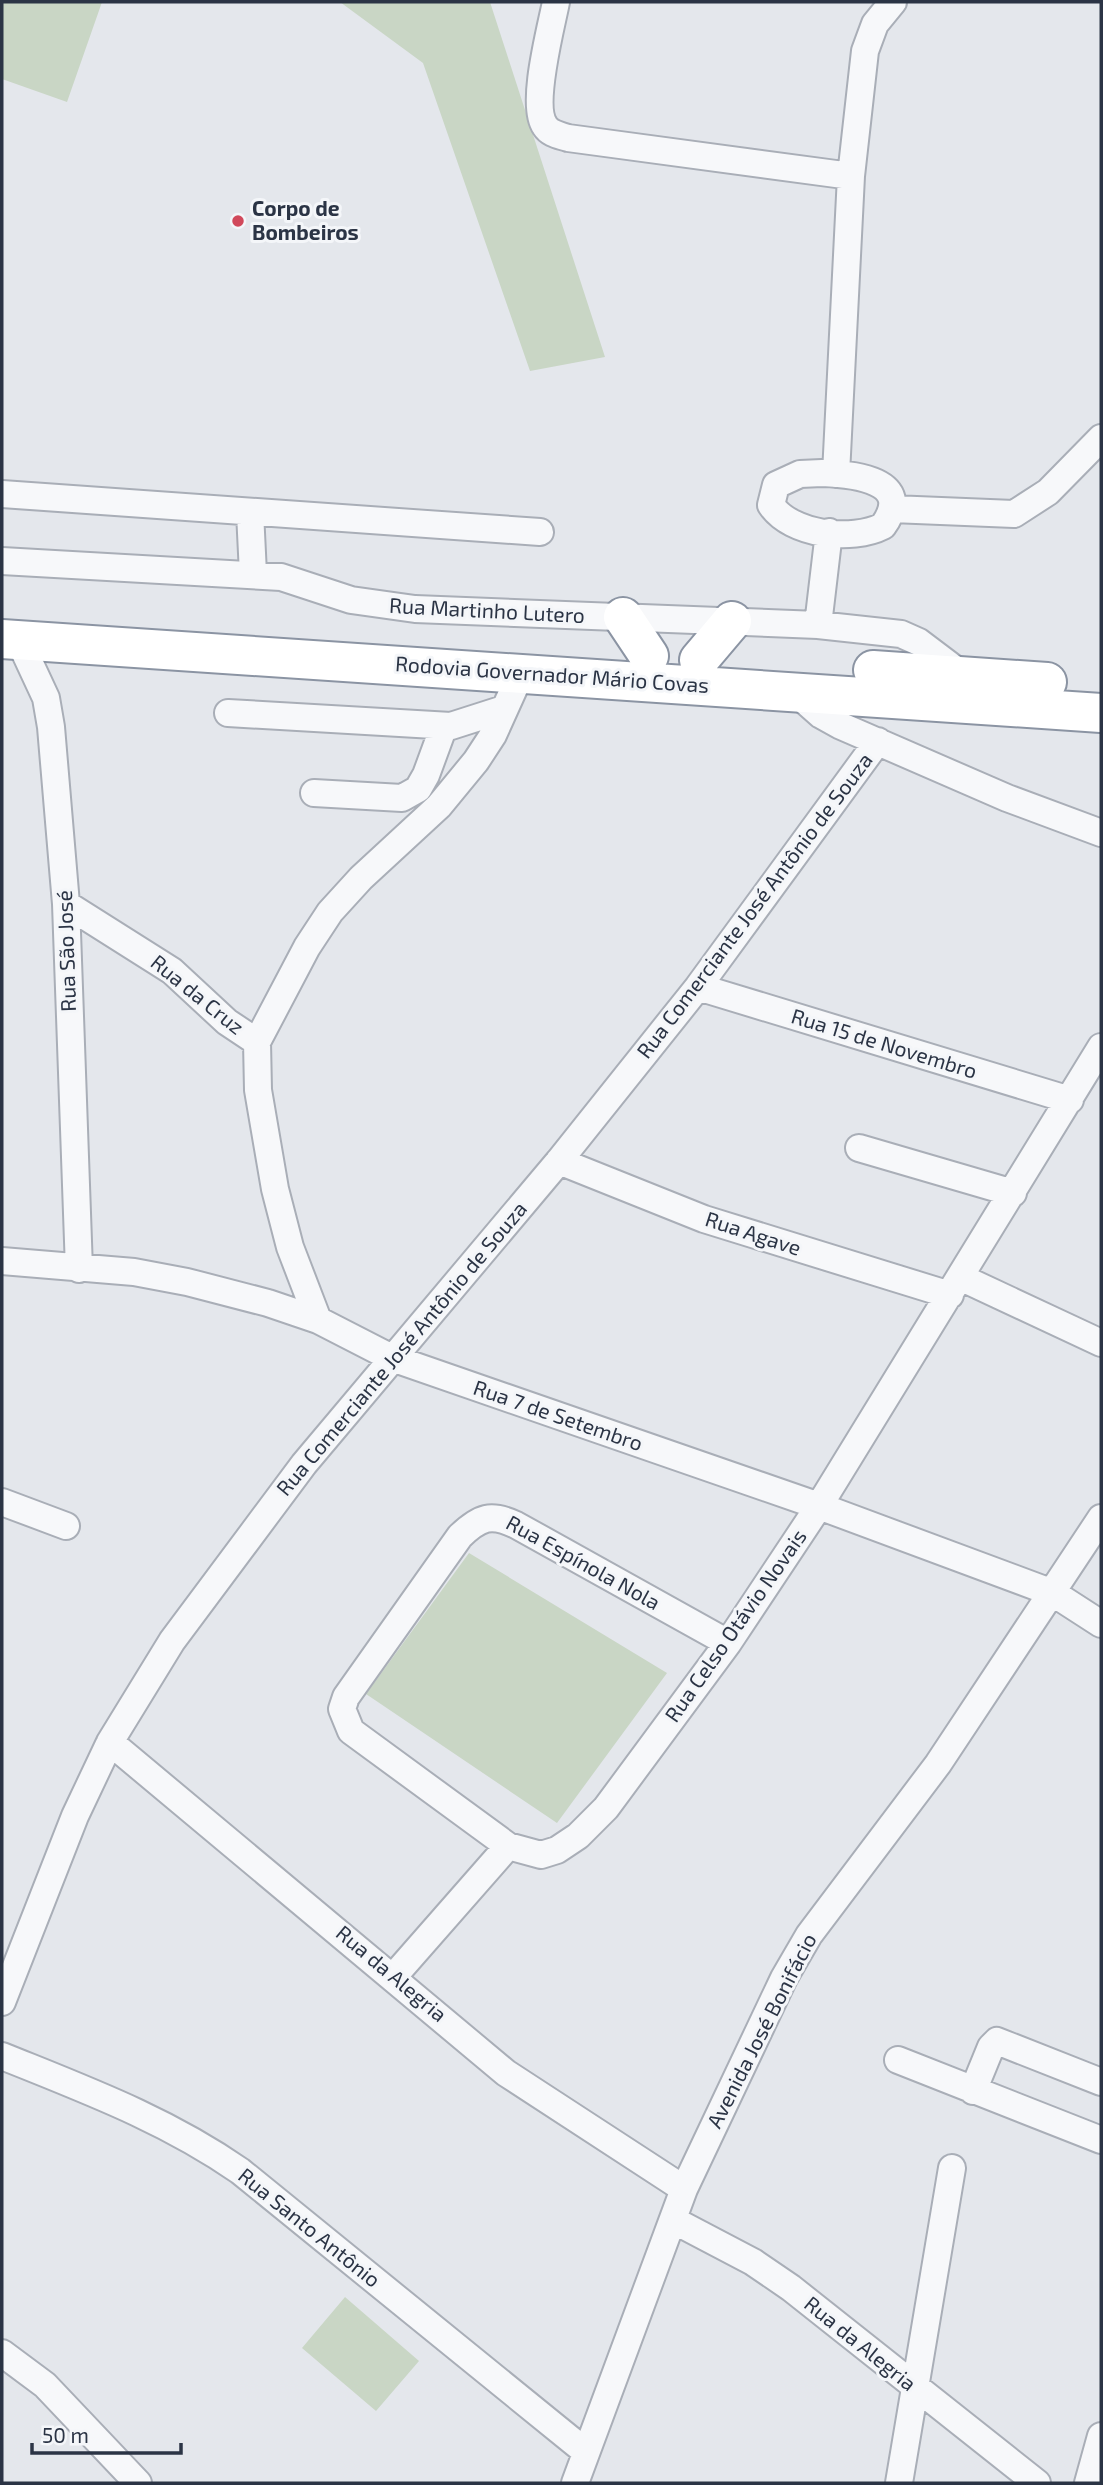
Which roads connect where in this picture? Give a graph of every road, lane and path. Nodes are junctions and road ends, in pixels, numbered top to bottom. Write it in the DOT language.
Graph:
graph roads {
  1 [pos="555,2"];
  2 [pos="893,2"];
  3 [pos="851,176"];
  4 [pos="1101,438"];
  5 [pos="836,474"];
  6 [pos="2,494"];
  7 [pos="892,509"];
  8 [pos="250,512"];
  9 [pos="829,532"];
  10 [pos="540,533"];
  11 [pos="2,561"];
  12 [pos="253,574"];
  13 [pos="623,617"];
  14 [pos="732,621"];
  15 [pos="818,625"];
  16 [pos="8,631"];
  17 [pos="649,656"];
  18 [pos="699,660"];
  19 [pos="521,673"];
  20 [pos="964,676"];
  21 [pos="1101,686"];
  22 [pos="795,692"];
  23 [pos="504,709"];
  24 [pos="228,713"];
  25 [pos="1101,713"];
  26 [pos="444,726"];
  27 [pos="878,741"];
  28 [pos="314,793"];
  29 [pos="1101,833"];
  30 [pos="66,904"];
  31 [pos="698,987"];
  32 [pos="257,1042"];
  33 [pos="1101,1047"];
  34 [pos="1070,1100"];
  35 [pos="859,1148"];
  36 [pos="559,1161"];
  37 [pos="1013,1193"];
  38 [pos="2,1261"];
  39 [pos="79,1269"];
  40 [pos="956,1287"];
  41 [pos="318,1320"];
  42 [pos="1101,1343"];
  43 [pos="392,1358"];
  44 [pos="2,1502"];
  45 [pos="819,1506"];
  46 [pos="1101,1518"];
  47 [pos="66,1526"];
  48 [pos="1054,1593"];
  49 [pos="1101,1624"];
  50 [pos="728,1643"];
  51 [pos="110,1742"];
  52 [pos="508,1846"];
  53 [pos="394,1976"];
  54 [pos="2,2001"];
  55 [pos="2,2056"];
  56 [pos="898,2060"];
  57 [pos="1101,2082"];
  58 [pos="973,2091"];
  59 [pos="1101,2140"];
  60 [pos="952,2168"];
  61 [pos="684,2189"];
  62 [pos="673,2220"];
  63 [pos="2,2353"];
  64 [pos="915,2389"];
  65 [pos="1101,2436"];
  66 [pos="586,2452"];
  67 [pos="138,2483"];
  68 [pos="575,2483"];
  69 [pos="899,2483"];
  70 [pos="1037,2483"];
  71 [pos="1088,2483"];
  1 -- 3 [label="street"];
  2 -- 3 [label="street"];
  3 -- 5 [label="street"];
  4 -- 7 [label="street"];
  5 -- 7 [label="street"];
  5 -- 9 [label="street"];
  6 -- 8 [label="street"];
  7 -- 9 [label="street"];
  8 -- 10 [label="street"];
  8 -- 12 [label="street"];
  9 -- 15 [label="street"];
  11 -- 12 [label="street, Rua Martinho Lutero"];
  12 -- 13 [label="street, Rua Martinho Lutero"];
  13 -- 14 [label="street, Rua Martinho Lutero"];
  13 -- 17 [label="highway"];
  14 -- 15 [label="street, Rua Martinho Lutero"];
  14 -- 18 [label="highway"];
  15 -- 20 [label="street, Rua Martinho Lutero"];
  16 -- 17 [label="highway, Rodovia Governador Mário Covas"];
  16 -- 19 [label="highway, Rodovia Governador Mário Covas"];
  16 -- 30 [label="street, Rua São José"];
  17 -- 18 [label="highway, Rodovia Governador Mário Covas"];
  18 -- 20 [label="highway, Rodovia Governador Mário Covas"];
  19 -- 22 [label="highway, Rodovia Governador Mário Covas"];
  19 -- 23 [label="street"];
  20 -- 21 [label="highway, Rodovia Governador Mário Covas"];
  22 -- 25 [label="highway, Rodovia Governador Mário Covas"];
  22 -- 27 [label="street"];
  23 -- 26 [label="street"];
  23 -- 32 [label="street"];
  24 -- 26 [label="street"];
  26 -- 28 [label="street"];
  27 -- 29 [label="street"];
  27 -- 31 [label="street, Rua Comerciante José Antônio de Souza"];
  30 -- 32 [label="street, Rua da Cruz"];
  30 -- 39 [label="street, Rua São José"];
  31 -- 34 [label="street, Rua 15 de Novembro"];
  31 -- 36 [label="street, Rua Comerciante José Antônio de Souza"];
  32 -- 41 [label="street"];
  33 -- 34 [label="street, Rua Celso Otávio Novais"];
  34 -- 37 [label="street, Rua Celso Otávio Novais"];
  35 -- 37 [label="street"];
  36 -- 40 [label="street, Rua Agave"];
  36 -- 43 [label="street, Rua Comerciante José Antônio de Souza"];
  37 -- 40 [label="street, Rua Celso Otávio Novais"];
  38 -- 39 [label="street, Rua 7 de Setembro"];
  39 -- 41 [label="street, Rua 7 de Setembro"];
  40 -- 42 [label="street, Rua Agave"];
  40 -- 45 [label="street, Rua Celso Otávio Novais"];
  41 -- 43 [label="street, Rua 7 de Setembro"];
  43 -- 45 [label="street, Rua 7 de Setembro"];
  43 -- 51 [label="street, Rua Comerciante José Antônio de Souza"];
  44 -- 47 [label="street"];
  45 -- 48 [label="street, Rua 7 de Setembro"];
  45 -- 50 [label="street, Rua Celso Otávio Novais"];
  46 -- 48 [label="street, Avenida José Bonifácio"];
  48 -- 49 [label="street, Rua 7 de Setembro"];
  48 -- 61 [label="street, Avenida José Bonifácio"];
  50 -- 52 [label="street, Rua Celso Otávio Novais"];
  50 -- 52 [label="street, Rua Espínola Nola"];
  51 -- 53 [label="street, Rua da Alegria"];
  51 -- 54 [label="street, Rua Comerciante José Antônio de Souza"];
  52 -- 53 [label="street"];
  53 -- 61 [label="street, Rua da Alegria"];
  55 -- 66 [label="street, Rua Santo Antônio"];
  56 -- 58 [label="street"];
  57 -- 58 [label="street"];
  58 -- 59 [label="street"];
  60 -- 64 [label="street"];
  61 -- 62 [label="street, Avenida José Bonifácio"];
  62 -- 64 [label="street, Rua da Alegria"];
  62 -- 66 [label="street, Avenida José Bonifácio"];
  63 -- 67 [label="street"];
  64 -- 69 [label="street"];
  64 -- 70 [label="street, Rua da Alegria"];
  65 -- 71 [label="street"];
  66 -- 68 [label="street, Avenida José Bonifácio"];
}
